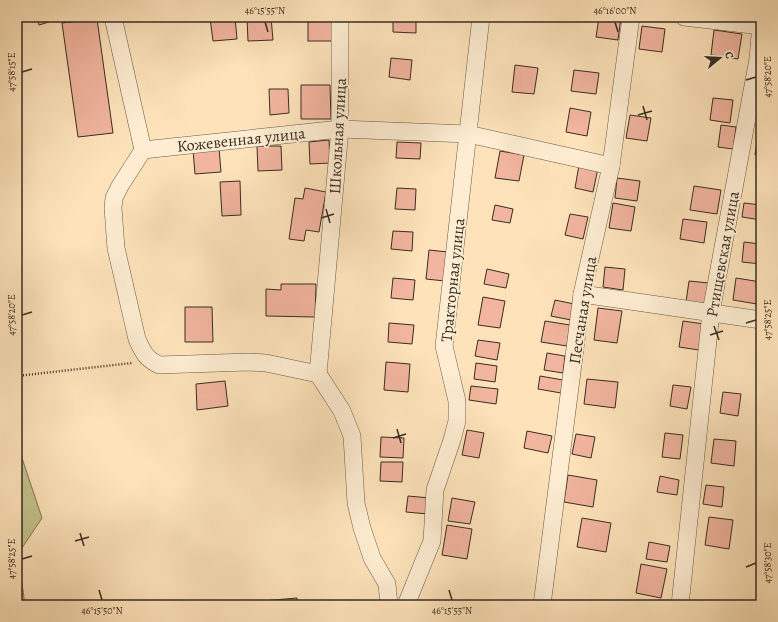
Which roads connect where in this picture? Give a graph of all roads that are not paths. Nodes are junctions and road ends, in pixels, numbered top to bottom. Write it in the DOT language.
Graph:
graph roads {
  1 [pos="113,17"];
  2 [pos="340,17"];
  3 [pos="482,17"];
  4 [pos="631,17"];
  5 [pos="684,17"];
  6 [pos="761,23"];
  7 [pos="761,26"];
  8 [pos="340,129"];
  9 [pos="468,134"];
  10 [pos="143,150"];
  11 [pos="611,166"];
  12 [pos="582,294"];
  13 [pos="711,312"];
  14 [pos="761,320"];
  15 [pos="318,374"];
  16 [pos="389,605"];
  17 [pos="406,605"];
  18 [pos="542,605"];
  19 [pos="680,605"];
  1 -- 10 [label="street"];
  2 -- 8 [label="street, Школьная улица"];
  3 -- 9 [label="street, Тракторная улица"];
  4 -- 11 [label="street, Песчаная улица"];
  5 -- 7 [label="street"];
  6 -- 7 [label="street, Ртищевская улица"];
  7 -- 13 [label="street, Ртищевская улица"];
  8 -- 9 [label="street, Кожевенная улица"];
  8 -- 10 [label="street, Кожевенная улица"];
  8 -- 15 [label="street, Школьная улица"];
  9 -- 11 [label="street, Кожевенная улица"];
  9 -- 17 [label="street, Тракторная улица"];
  10 -- 15 [label="street"];
  11 -- 12 [label="street, Песчаная улица"];
  12 -- 13 [label="street"];
  12 -- 18 [label="street, Песчаная улица"];
  13 -- 14 [label="street"];
  13 -- 19 [label="street, Ртищевская улица"];
  15 -- 16 [label="street"];
}
